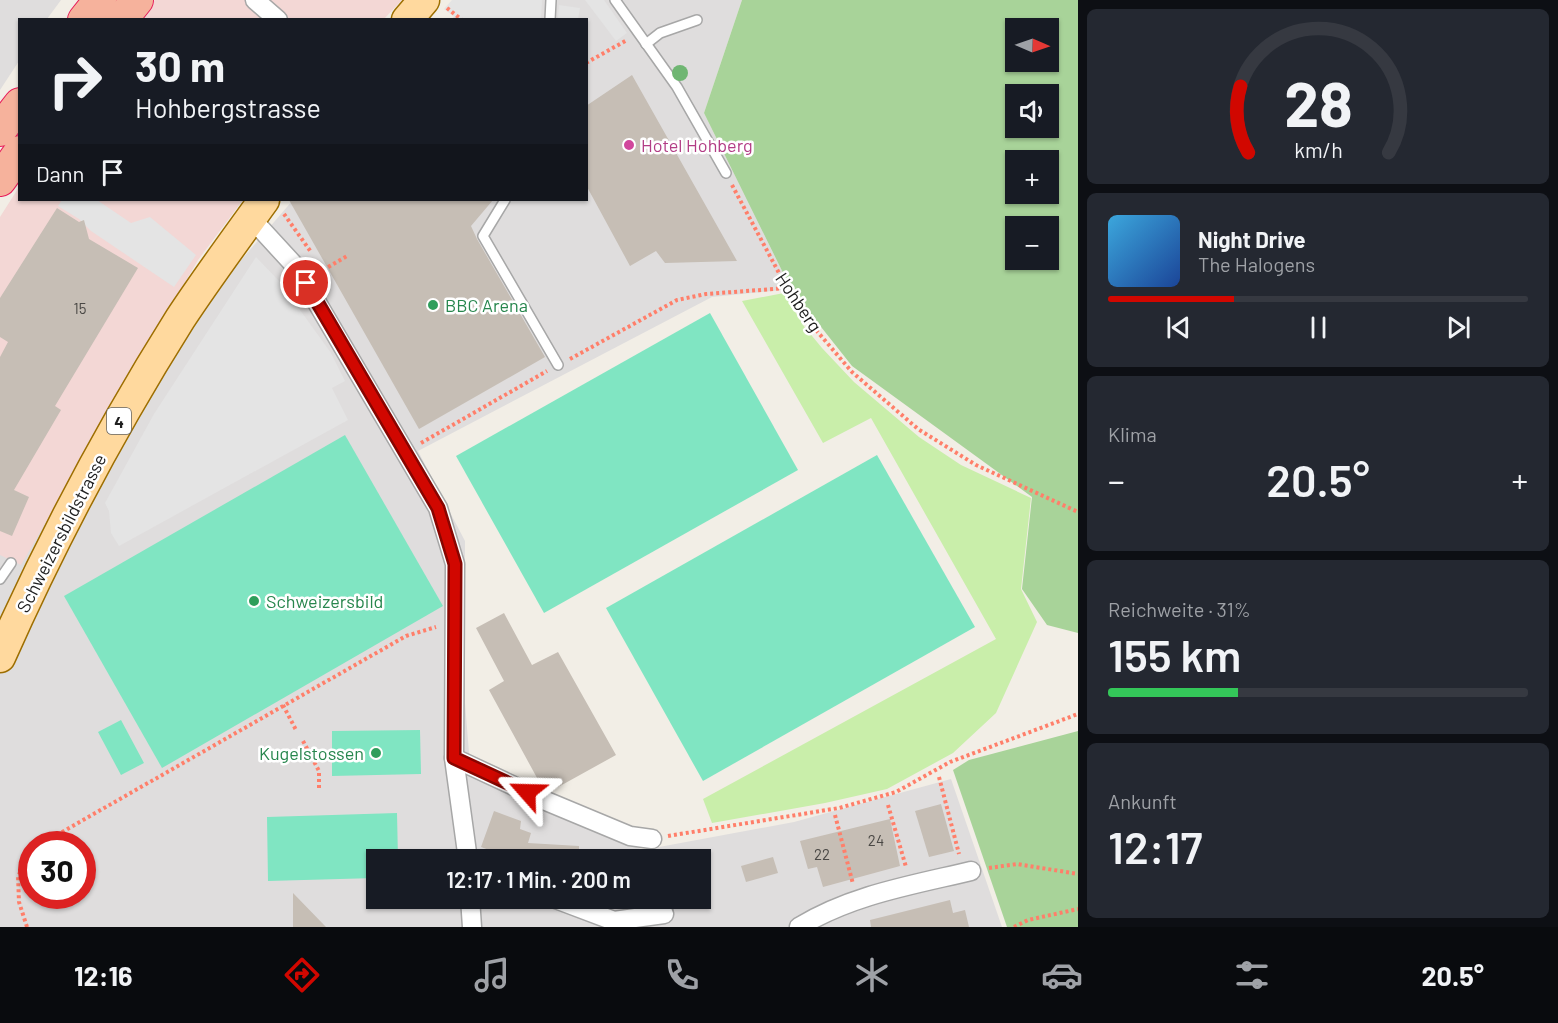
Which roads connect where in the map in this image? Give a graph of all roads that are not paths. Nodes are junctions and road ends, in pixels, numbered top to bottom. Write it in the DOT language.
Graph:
graph roads {
  1 [pos="100,0"];
  2 [pos="137,0"];
  3 [pos="255,0"];
  4 [pos="424,0"];
  5 [pos="551,0"];
  6 [pos="615,0"];
  7 [pos="86,18"];
  8 [pos="123,18"];
  9 [pos="276,18"];
  10 [pos="409,18"];
  11 [pos="549,18"];
  12 [pos="697,20"];
  13 [pos="646,44"];
  14 [pos="18,107"];
  15 [pos="0,130"];
  16 [pos="18,155"];
  17 [pos="726,173"];
  18 [pos="0,180"];
  19 [pos="504,201"];
  20 [pos="266,211"];
  21 [pos="558,365"];
  22 [pos="11,563"];
  23 [pos="0,579"];
  24 [pos="0,657"];
  25 [pos="454,758"];
  26 [pos="652,839"];
  27 [pos="466,849"];
  28 [pos="966,868"];
  29 [pos="471,909"];
  30 [pos="582,909"];
  31 [pos="664,914"];
  32 [pos="472,927"];
  33 [pos="799,927"];
  1 -- 7 [label="highway"];
  2 -- 8 [label="highway"];
  3 -- 9 [label="street"];
  4 -- 10 [label="main road"];
  5 -- 11 [label="lane"];
  6 -- 13 [label="lane"];
  12 -- 13 [label="lane"];
  13 -- 17 [label="lane"];
  14 -- 15 [label="highway"];
  16 -- 18 [label="highway"];
  19 -- 21 [label="lane"];
  20 -- 24 [label="main road, Schweizersbildstrasse / 4"];
  20 -- 25 [label="street"];
  22 -- 23 [label="lane"];
  25 -- 26 [label="street"];
  25 -- 27 [label="street"];
  28 -- 33 [label="street"];
  29 -- 32 [label="street"];
  30 -- 31 [label="street"];
}
